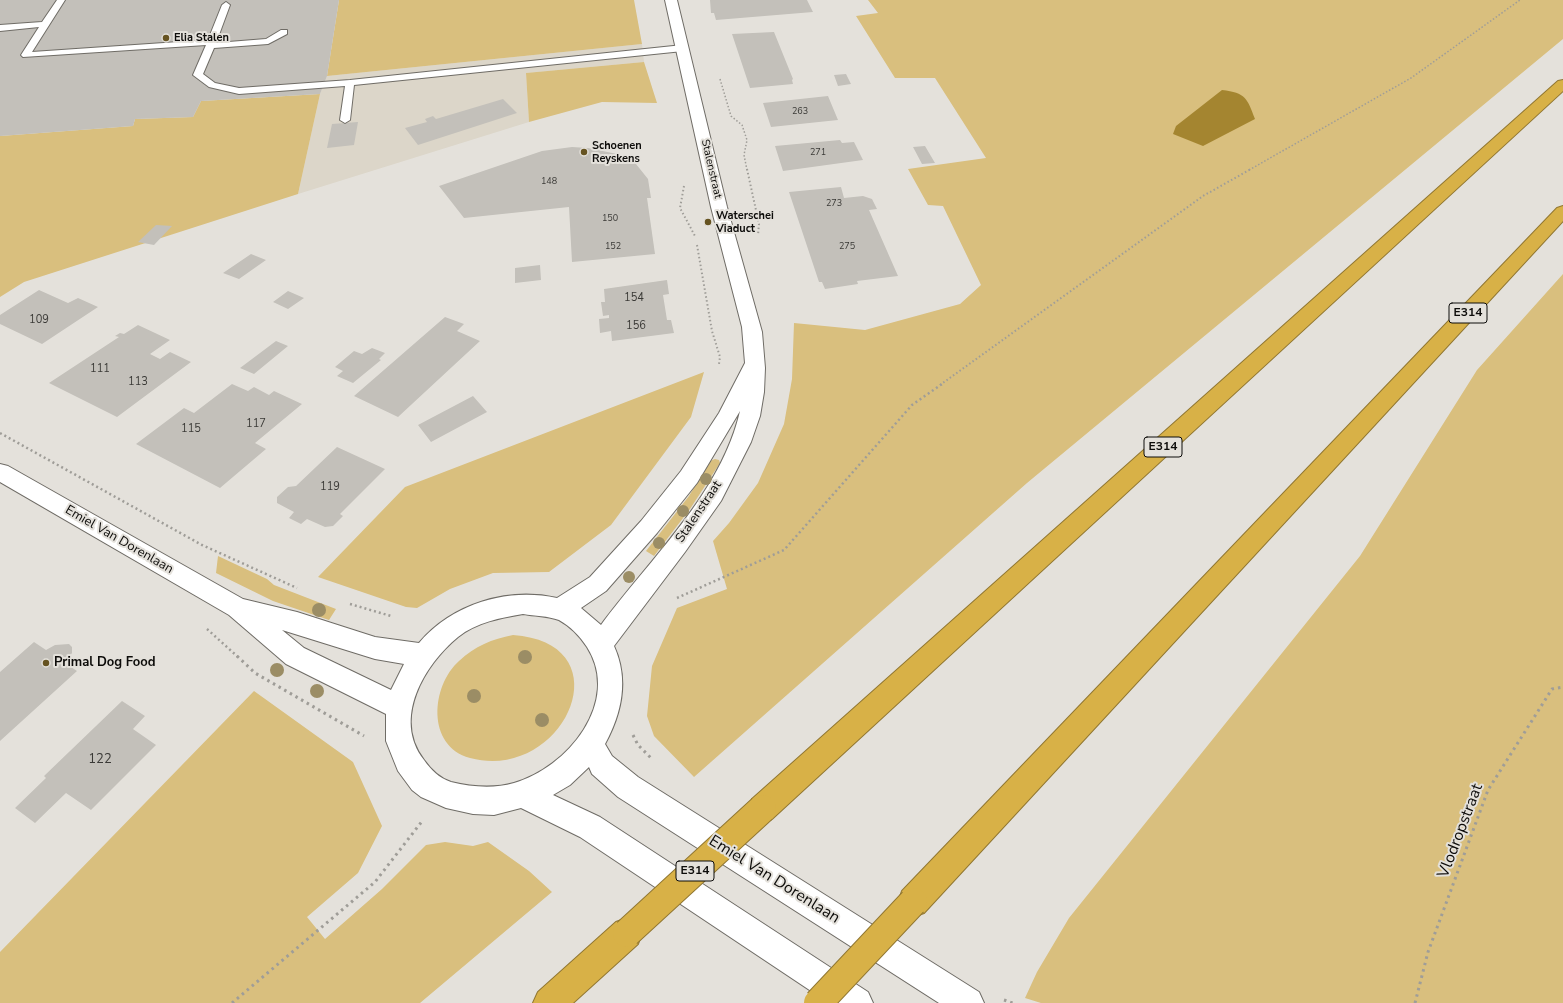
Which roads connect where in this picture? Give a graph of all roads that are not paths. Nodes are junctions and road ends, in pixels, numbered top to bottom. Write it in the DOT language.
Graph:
graph roads {
  1 [pos="61,0"];
  2 [pos="671,0"];
  3 [pos="226,5"];
  4 [pos="45,24"];
  5 [pos="0,28"];
  6 [pos="284,32"];
  7 [pos="211,44"];
  8 [pos="683,48"];
  9 [pos="350,83"];
  10 [pos="1563,84"];
  11 [pos="345,120"];
  12 [pos="1563,211"];
  13 [pos="754,361"];
  14 [pos="0,472"];
  15 [pos="238,608"];
  16 [pos="559,610"];
  17 [pos="601,644"];
  18 [pos="423,654"];
  19 [pos="399,707"];
  20 [pos="591,745"];
  21 [pos="524,795"];
  22 [pos="550,1003"];
  23 [pos="818,1003"];
  24 [pos="857,1003"];
  25 [pos="968,1003"];
  1 -- 4 [label="lane"];
  2 -- 8 [label="street, Stalenstraat"];
  3 -- 7 [label="lane"];
  4 -- 5 [label="lane"];
  4 -- 7 [label="lane"];
  6 -- 7 [label="lane"];
  7 -- 9 [label="lane"];
  8 -- 9 [label="lane"];
  8 -- 13 [label="street, Stalenstraat"];
  9 -- 11 [label="lane"];
  10 -- 22 [label="highway, E314, bridge"];
  12 -- 23 [label="highway, E314, bridge"];
  13 -- 16 [label="street, Stalenstraat"];
  13 -- 17 [label="street, Stalenstraat"];
  14 -- 15 [label="street, Emiel Van Dorenlaan"];
  15 -- 18 [label="street, Emiel Van Dorenlaan"];
  15 -- 19 [label="street, Emiel Van Dorenlaan"];
  16 -- 17 [label="street"];
  16 -- 18 [label="street"];
  17 -- 20 [label="street"];
  18 -- 19 [label="street"];
  19 -- 21 [label="street"];
  20 -- 21 [label="street"];
  20 -- 25 [label="street, Emiel Van Dorenlaan"];
  21 -- 24 [label="street"];
}
